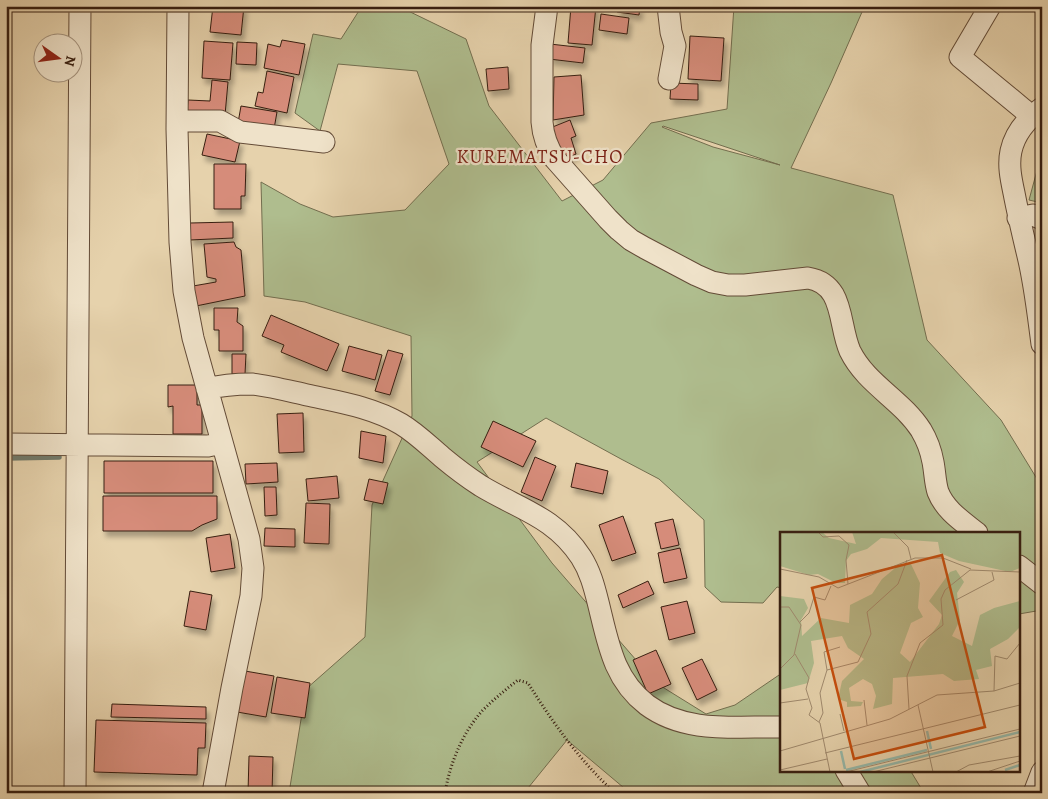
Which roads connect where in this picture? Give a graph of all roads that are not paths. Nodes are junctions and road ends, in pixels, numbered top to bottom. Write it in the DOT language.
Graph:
graph roads {
  1 [pos="80,6"];
  2 [pos="178,6"];
  3 [pos="547,6"];
  4 [pos="668,6"];
  5 [pos="990,6"];
  6 [pos="668,79"];
  7 [pos="1036,113"];
  8 [pos="178,121"];
  9 [pos="324,142"];
  10 [pos="1018,218"];
  11 [pos="1042,219"];
  12 [pos="1042,344"];
  13 [pos="207,389"];
  14 [pos="222,443"];
  15 [pos="6,444"];
  16 [pos="77,445"];
  17 [pos="976,532"];
  18 [pos="1020,567"];
  19 [pos="1042,584"];
  20 [pos="780,728"];
  21 [pos="847,772"];
  22 [pos="1042,772"];
  23 [pos="75,793"];
  24 [pos="213,793"];
  25 [pos="860,793"];
  26 [pos="1034,793"];
  1 -- 16 [label="street"];
  2 -- 8 [label="street"];
  3 -- 17 [label="street"];
  4 -- 6 [label="street"];
  5 -- 7 [label="street"];
  7 -- 10 [label="street"];
  8 -- 9 [label="street"];
  8 -- 13 [label="street"];
  10 -- 11 [label="street"];
  10 -- 12 [label="street"];
  13 -- 14 [label="street"];
  13 -- 20 [label="street"];
  14 -- 16 [label="street"];
  14 -- 24 [label="street"];
  15 -- 16 [label="street"];
  16 -- 23 [label="street"];
  18 -- 19 [label="street"];
  21 -- 25 [label="street"];
  22 -- 26 [label="street"];
}
